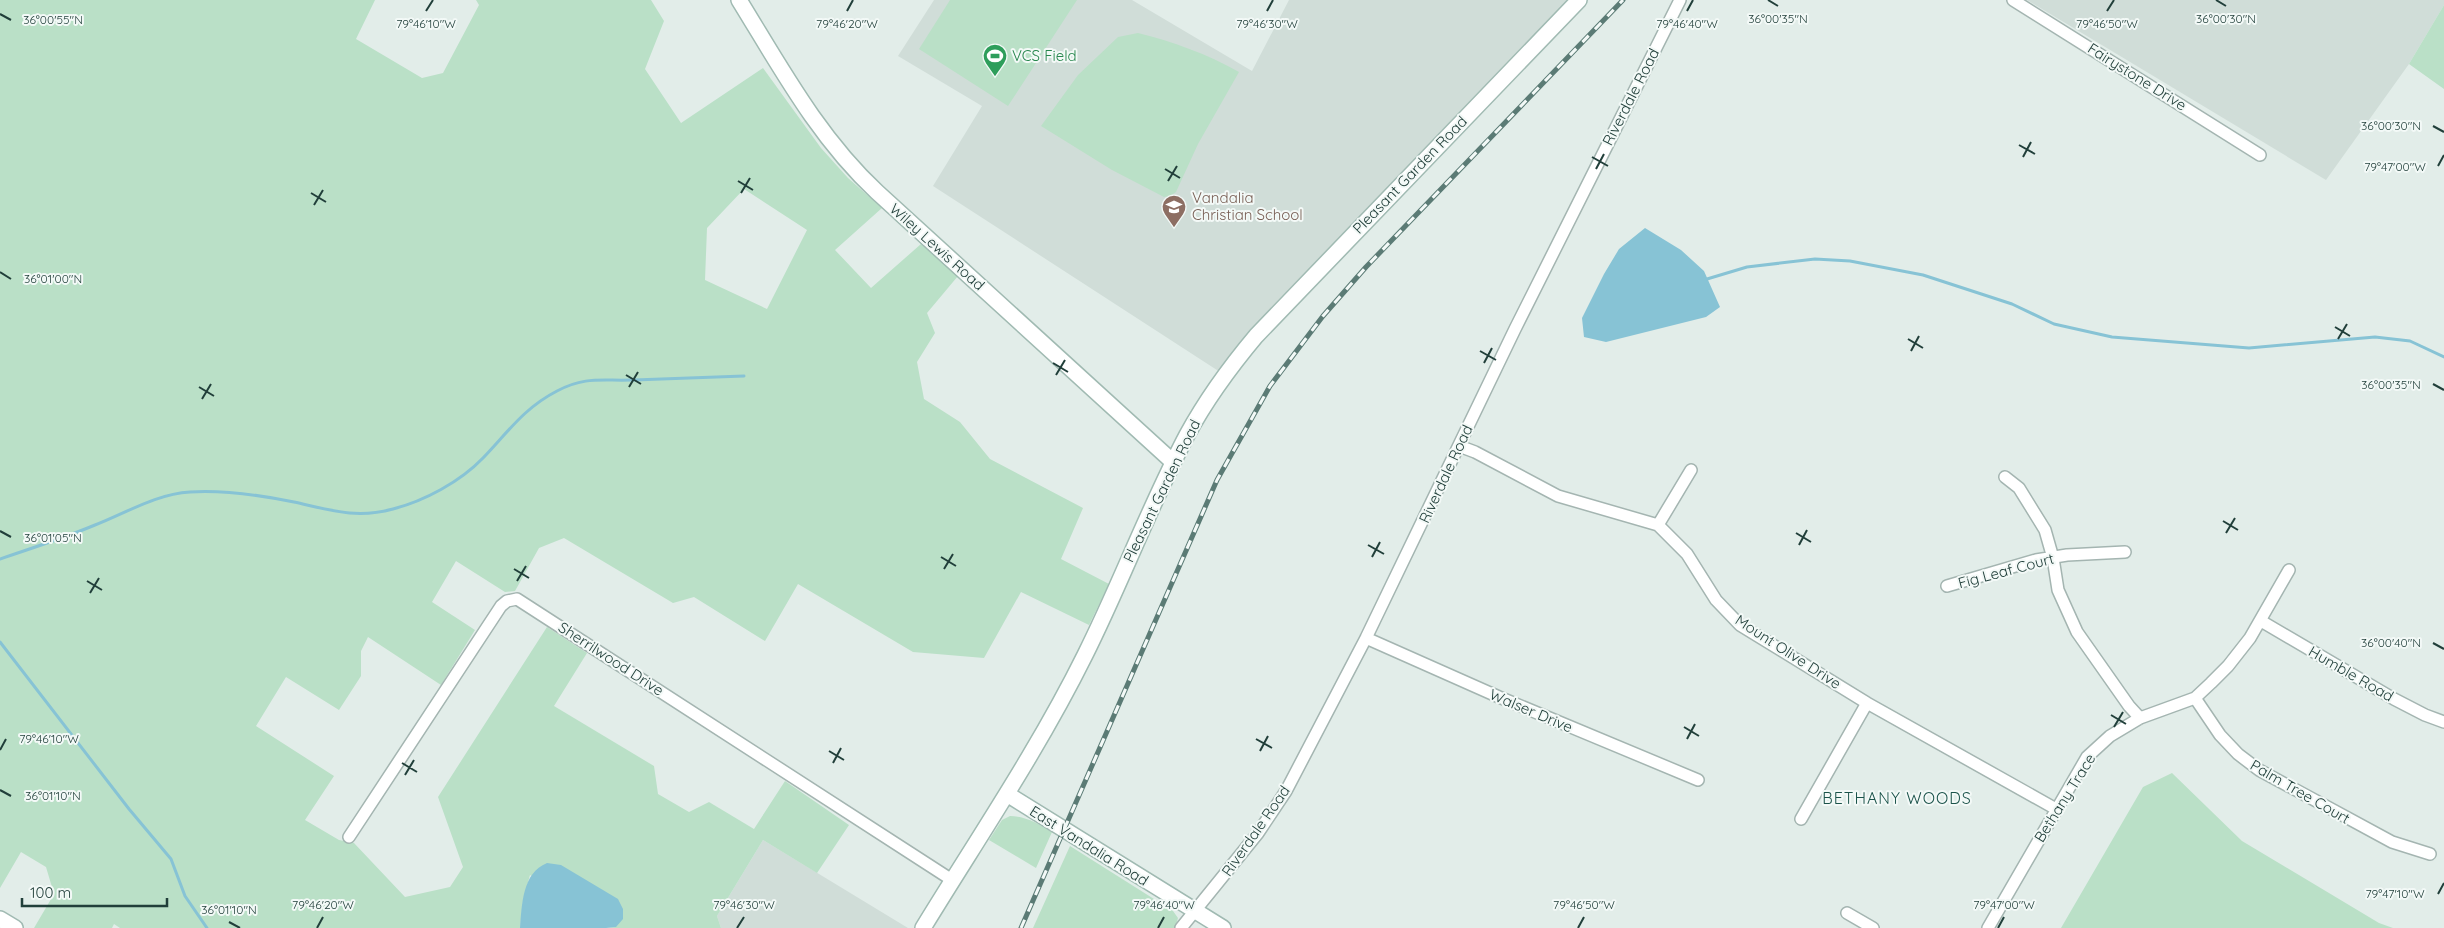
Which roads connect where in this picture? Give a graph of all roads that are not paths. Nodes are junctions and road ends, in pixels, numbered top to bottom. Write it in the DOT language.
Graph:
graph roads {
  1 [pos="740,0"];
  2 [pos="1579,0"];
  3 [pos="1680,0"];
  4 [pos="2014,0"];
  5 [pos="2260,155"];
  6 [pos="1459,446"];
  7 [pos="1173,462"];
  8 [pos="1691,470"];
  9 [pos="2005,477"];
  10 [pos="1658,525"];
  11 [pos="2125,552"];
  12 [pos="2053,558"];
  13 [pos="2288,570"];
  14 [pos="1946,586"];
  15 [pos="2261,621"];
  16 [pos="1366,638"];
  17 [pos="2195,698"];
  18 [pos="1866,702"];
  19 [pos="2140,718"];
  20 [pos="2444,722"];
  21 [pos="1698,780"];
  22 [pos="1007,794"];
  23 [pos="2056,809"];
  24 [pos="1801,819"];
  25 [pos="349,837"];
  26 [pos="2430,854"];
  27 [pos="952,880"];
  28 [pos="1195,912"];
  29 [pos="1847,914"];
  30 [pos="0,919"];
  31 [pos="15,928"];
  32 [pos="923,928"];
  33 [pos="1181,928"];
  34 [pos="1223,928"];
  35 [pos="1873,928"];
  36 [pos="1988,928"];
  1 -- 7 [label="main road, Wiley Lewis Road"];
  2 -- 7 [label="main road, Pleasant Garden Road"];
  3 -- 6 [label="street, Riverdale Road"];
  4 -- 5 [label="street, Fairystone Drive"];
  6 -- 10 [label="street, Mount Olive Drive"];
  6 -- 16 [label="street, Riverdale Road"];
  7 -- 22 [label="main road, Pleasant Garden Road"];
  8 -- 10 [label="street"];
  9 -- 12 [label="street"];
  10 -- 18 [label="street, Mount Olive Drive"];
  11 -- 12 [label="street, Fig Leaf Court"];
  12 -- 14 [label="street, Fig Leaf Court"];
  12 -- 19 [label="street"];
  13 -- 15 [label="street, Bethany Trace"];
  15 -- 17 [label="street, Bethany Trace"];
  15 -- 20 [label="street, Humble Road"];
  16 -- 21 [label="street, Walser Drive"];
  16 -- 28 [label="street, Riverdale Road"];
  17 -- 19 [label="street, Bethany Trace"];
  17 -- 26 [label="street, Palm Tree Court"];
  18 -- 23 [label="street, Mount Olive Drive"];
  18 -- 24 [label="street"];
  19 -- 23 [label="street, Bethany Trace"];
  22 -- 27 [label="main road, Pleasant Garden Road"];
  22 -- 28 [label="main road, East Vandalia Road"];
  23 -- 36 [label="street, Bethany Trace"];
  25 -- 27 [label="street, Sherrilwood Drive"];
  27 -- 32 [label="main road, Pleasant Garden Road"];
  28 -- 33 [label="street, Riverdale Road"];
  28 -- 34 [label="main road, East Vandalia Road"];
  29 -- 35 [label="street"];
  30 -- 31 [label="main road"];
}
